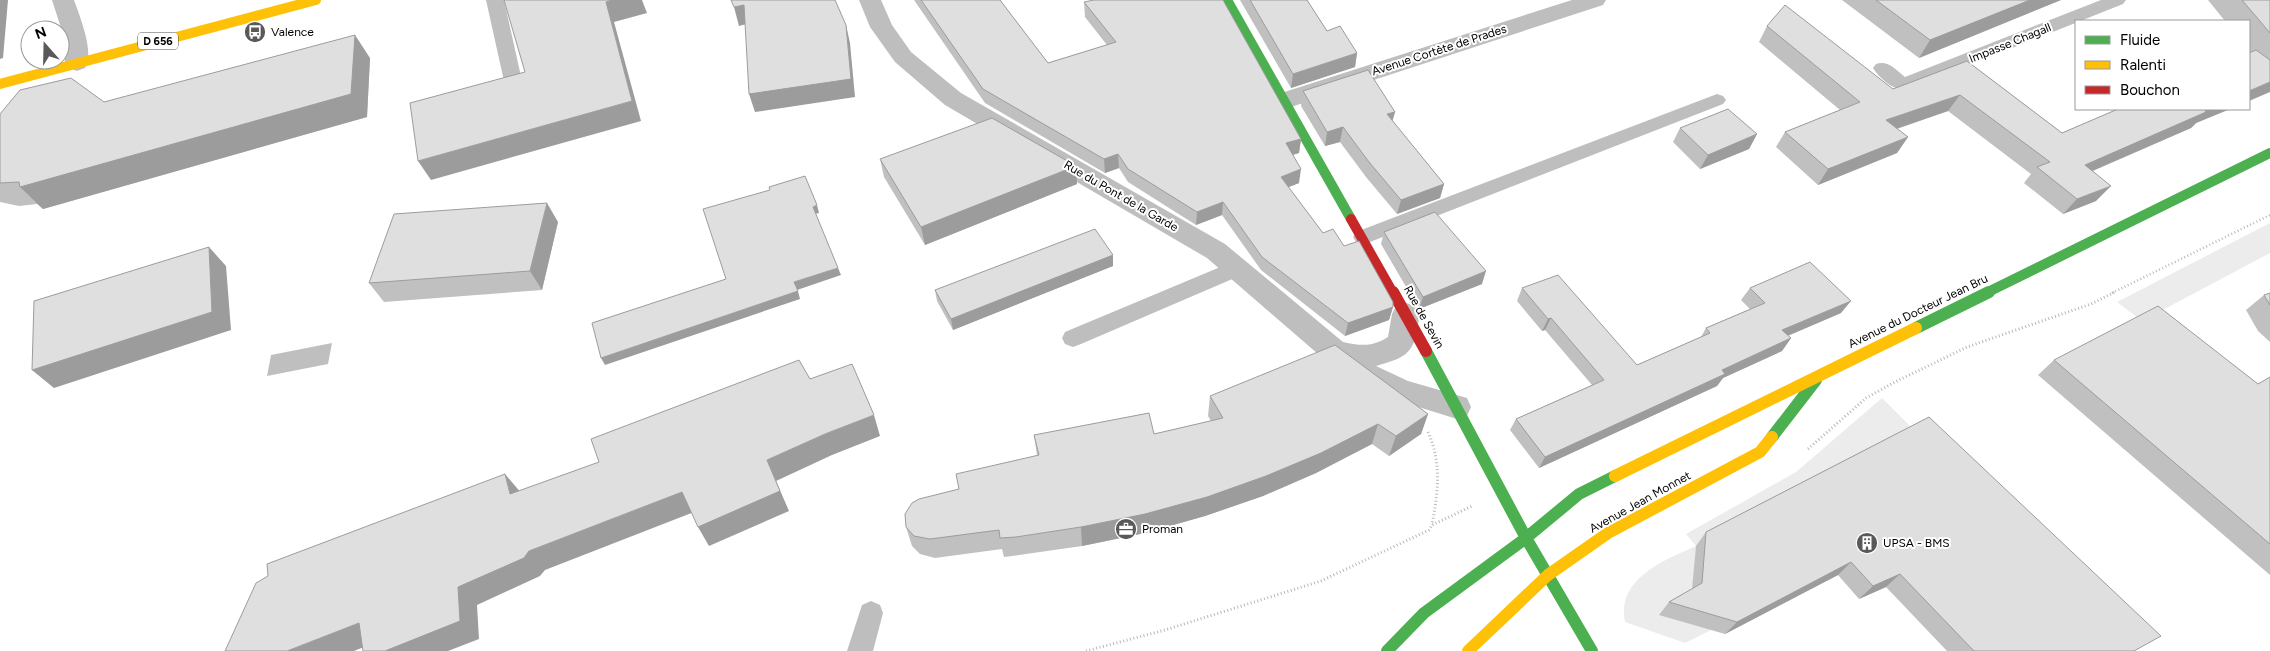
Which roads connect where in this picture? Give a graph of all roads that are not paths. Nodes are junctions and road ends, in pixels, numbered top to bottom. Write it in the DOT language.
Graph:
graph roads {
  1 [pos="63,0"];
  2 [pos="316,0"];
  3 [pos="495,0"];
  4 [pos="870,0"];
  5 [pos="1226,0"];
  6 [pos="1595,0"];
  7 [pos="2117,0"];
  8 [pos="77,63"];
  9 [pos="1882,68"];
  10 [pos="513,81"];
  11 [pos="0,84"];
  12 [pos="1717,100"];
  13 [pos="1283,101"];
  14 [pos="2270,153"];
  15 [pos="1363,237"];
  16 [pos="1237,268"];
  17 [pos="1406,314"];
  18 [pos="1073,338"];
  19 [pos="1335,352"];
  20 [pos="1820,374"];
  21 [pos="1457,407"];
  22 [pos="1526,538"];
  23 [pos="1548,575"];
  24 [pos="860,651"];
  25 [pos="876,651"];
  26 [pos="1387,651"];
  27 [pos="1468,651"];
  28 [pos="1592,651"];
  1 -- 8 [label="street"];
  2 -- 8 [label="main road, D 656"];
  3 -- 10 [label="lane"];
  4 -- 16 [label="street, Rue du Pont de la Garde"];
  5 -- 13 [label="main road, Rue de Sevin"];
  6 -- 13 [label="street, Avenue Cortète de Prades"];
  7 -- 9 [label="lane, Impasse Chagall"];
  8 -- 11 [label="main road, D 656"];
  12 -- 15 [label="lane"];
  13 -- 15 [label="main road, Rue de Sevin"];
  14 -- 20 [label="main road, Avenue du Docteur Jean Bru"];
  15 -- 17 [label="main road, Rue de Sevin"];
  16 -- 18 [label="lane"];
  16 -- 19 [label="street, Rue du Pont de la Garde"];
  17 -- 19 [label="street, Rue du Pont de la Garde"];
  17 -- 21 [label="main road, Rue de Sevin"];
  19 -- 21 [label="street, Rue du Pont de la Garde"];
  20 -- 22 [label="main road, Avenue du Docteur Jean Bru"];
  20 -- 23 [label="main road, Avenue Jean Monnet"];
  21 -- 22 [label="main road, Rue de Sevin"];
  22 -- 23 [label="main road, Rue de Sevin"];
  22 -- 26 [label="main road"];
  23 -- 27 [label="main road, Avenue Jean Monnet"];
  23 -- 28 [label="main road, Rue de Sevin"];
  24 -- 25 [label="lane"];
}
